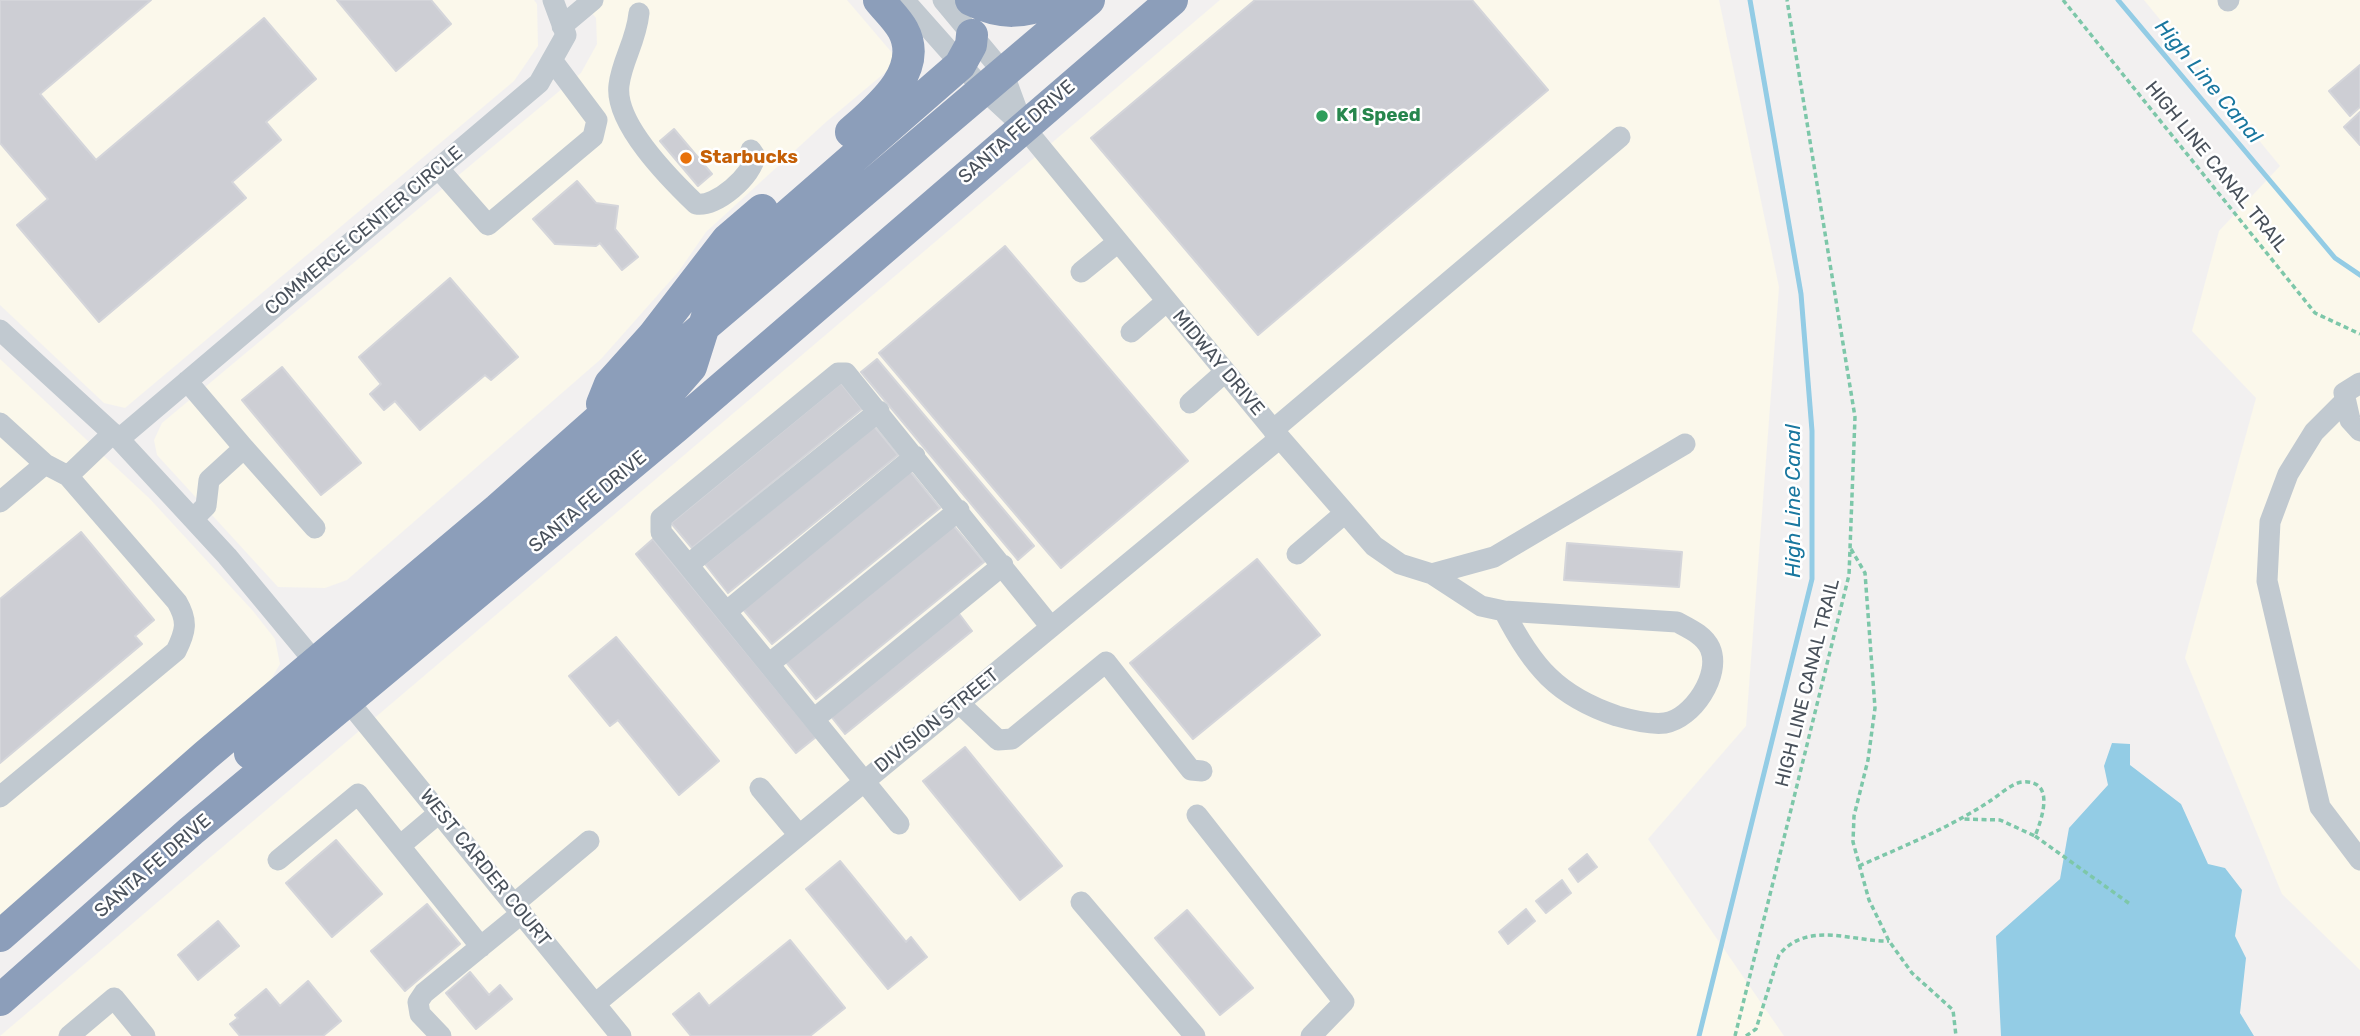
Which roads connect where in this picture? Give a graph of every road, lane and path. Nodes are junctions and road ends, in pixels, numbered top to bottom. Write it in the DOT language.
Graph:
graph roads {
  1 [pos="553,0"];
  2 [pos="593,0"];
  3 [pos="879,0"];
  4 [pos="904,0"];
  5 [pos="943,0"];
  6 [pos="971,0"];
  7 [pos="1054,0"];
  8 [pos="1089,0"];
  9 [pos="1172,0"];
  10 [pos="1787,0"];
  11 [pos="2063,0"];
  12 [pos="639,13"];
  13 [pos="562,26"];
  14 [pos="972,35"];
  15 [pos="551,60"];
  16 [pos="960,65"];
  17 [pos="993,80"];
  18 [pos="1023,126"];
  19 [pos="1620,136"];
  20 [pos="751,150"];
  21 [pos="438,169"];
  22 [pos="1118,242"];
  23 [pos="1081,272"];
  24 [pos="1167,301"];
  25 [pos="701,329"];
  26 [pos="0,330"];
  27 [pos="1131,332"];
  28 [pos="2360,334"];
  29 [pos="1225,372"];
  30 [pos="187,381"];
  31 [pos="2360,383"];
  32 [pos="2345,401"];
  33 [pos="1190,403"];
  34 [pos="879,411"];
  35 [pos="0,423"];
  36 [pos="593,425"];
  37 [pos="2360,431"];
  38 [pos="1276,434"];
  39 [pos="116,436"];
  40 [pos="1685,444"];
  41 [pos="244,448"];
  42 [pos="915,456"];
  43 [pos="45,464"];
  44 [pos="68,476"];
  45 [pos="0,502"];
  46 [pos="959,510"];
  47 [pos="1345,513"];
  48 [pos="194,518"];
  49 [pos="315,528"];
  50 [pos="1850,548"];
  51 [pos="1297,554"];
  52 [pos="688,565"];
  53 [pos="1003,565"];
  54 [pos="1432,574"];
  55 [pos="1503,611"];
  56 [pos="726,612"];
  57 [pos="1051,627"];
  58 [pos="315,662"];
  59 [pos="769,664"];
  60 [pos="348,701"];
  61 [pos="960,703"];
  62 [pos="814,719"];
  63 [pos="1202,771"];
  64 [pos="864,781"];
  65 [pos="760,788"];
  66 [pos="0,797"];
  67 [pos="440,812"];
  68 [pos="1197,815"];
  69 [pos="1962,819"];
  70 [pos="899,824"];
  71 [pos="799,835"];
  72 [pos="2035,836"];
  73 [pos="589,841"];
  74 [pos="401,845"];
  75 [pos="278,860"];
  76 [pos="2360,860"];
  77 [pos="1859,866"];
  78 [pos="1081,902"];
  79 [pos="2130,904"];
  80 [pos="518,908"];
  81 [pos="0,936"];
  82 [pos="1889,941"];
  83 [pos="481,947"];
  84 [pos="46,960"];
  85 [pos="0,1000"];
  86 [pos="595,1004"];
  87 [pos="69,1036"];
  88 [pos="145,1036"];
  89 [pos="441,1036"];
  90 [pos="621,1036"];
  91 [pos="1195,1036"];
  92 [pos="1311,1036"];
  93 [pos="1735,1036"];
  94 [pos="1746,1036"];
  95 [pos="1956,1036"];
  1 -- 13 [label="street"];
  2 -- 13 [label="street"];
  3 -- 36 [label="highway"];
  4 -- 16 [label="street"];
  5 -- 14 [label="street"];
  6 -- 7 [label="highway"];
  8 -- 17 [label="highway"];
  9 -- 18 [label="highway, SANTA FE DRIVE"];
  10 -- 50 [label="path, HIGH LINE CANAL TRAIL"];
  11 -- 28 [label="path, HIGH LINE CANAL TRAIL"];
  12 -- 20 [label="street"];
  13 -- 15 [label="street, COMMERCE CENTER CIRCLE"];
  14 -- 16 [label="highway"];
  14 -- 17 [label="street"];
  15 -- 21 [label="street, COMMERCE CENTER CIRCLE"];
  15 -- 21 [label="street"];
  16 -- 17 [label="street"];
  16 -- 25 [label="highway"];
  17 -- 18 [label="street, MIDWAY DRIVE"];
  17 -- 25 [label="highway"];
  18 -- 22 [label="street, MIDWAY DRIVE"];
  18 -- 60 [label="highway, SANTA FE DRIVE"];
  19 -- 38 [label="street, DIVISION STREET"];
  21 -- 30 [label="street, COMMERCE CENTER CIRCLE"];
  22 -- 23 [label="street"];
  22 -- 24 [label="street, MIDWAY DRIVE"];
  24 -- 27 [label="street"];
  24 -- 29 [label="street, MIDWAY DRIVE"];
  25 -- 36 [label="highway"];
  25 -- 84 [label="highway"];
  26 -- 39 [label="street"];
  29 -- 33 [label="street"];
  29 -- 38 [label="street, MIDWAY DRIVE"];
  30 -- 39 [label="street, COMMERCE CENTER CIRCLE"];
  30 -- 41 [label="street"];
  31 -- 32 [label="street"];
  32 -- 37 [label="street"];
  32 -- 76 [label="street"];
  34 -- 42 [label="street"];
  34 -- 52 [label="street"];
  34 -- 52 [label="street"];
  35 -- 43 [label="street"];
  36 -- 58 [label="highway"];
  38 -- 47 [label="street, MIDWAY DRIVE"];
  38 -- 57 [label="street, DIVISION STREET"];
  39 -- 44 [label="street, COMMERCE CENTER CIRCLE"];
  39 -- 48 [label="street"];
  40 -- 54 [label="street"];
  41 -- 48 [label="street"];
  41 -- 49 [label="street"];
  42 -- 46 [label="street"];
  42 -- 56 [label="street"];
  43 -- 44 [label="street"];
  43 -- 45 [label="street"];
  44 -- 66 [label="street"];
  46 -- 53 [label="street"];
  46 -- 59 [label="street"];
  47 -- 51 [label="street"];
  47 -- 54 [label="street, MIDWAY DRIVE"];
  48 -- 58 [label="street"];
  50 -- 77 [label="path"];
  50 -- 93 [label="path, HIGH LINE CANAL TRAIL"];
  52 -- 56 [label="street"];
  53 -- 57 [label="street"];
  53 -- 62 [label="street"];
  54 -- 55 [label="street, MIDWAY DRIVE"];
  55 -- 55 [label="street, MIDWAY DRIVE"];
  56 -- 59 [label="street"];
  57 -- 61 [label="street, DIVISION STREET"];
  58 -- 81 [label="highway"];
  59 -- 62 [label="street"];
  60 -- 67 [label="street, WEST CARDER COURT"];
  60 -- 84 [label="highway, SANTA FE DRIVE"];
  61 -- 63 [label="street"];
  61 -- 64 [label="street, DIVISION STREET"];
  62 -- 64 [label="street"];
  64 -- 70 [label="street"];
  64 -- 71 [label="street, DIVISION STREET"];
  65 -- 71 [label="street"];
  67 -- 74 [label="street"];
  67 -- 80 [label="street, WEST CARDER COURT"];
  68 -- 92 [label="street"];
  69 -- 72 [label="path"];
  69 -- 72 [label="path"];
  69 -- 77 [label="path"];
  71 -- 86 [label="street, DIVISION STREET"];
  72 -- 79 [label="path"];
  73 -- 80 [label="street"];
  74 -- 75 [label="street"];
  74 -- 83 [label="street"];
  77 -- 82 [label="path"];
  78 -- 91 [label="street"];
  80 -- 83 [label="street"];
  80 -- 86 [label="street, WEST CARDER COURT"];
  82 -- 94 [label="path"];
  82 -- 95 [label="path"];
  83 -- 89 [label="street"];
  84 -- 85 [label="highway, SANTA FE DRIVE"];
  86 -- 90 [label="street, WEST CARDER COURT"];
  87 -- 88 [label="street"];
}
